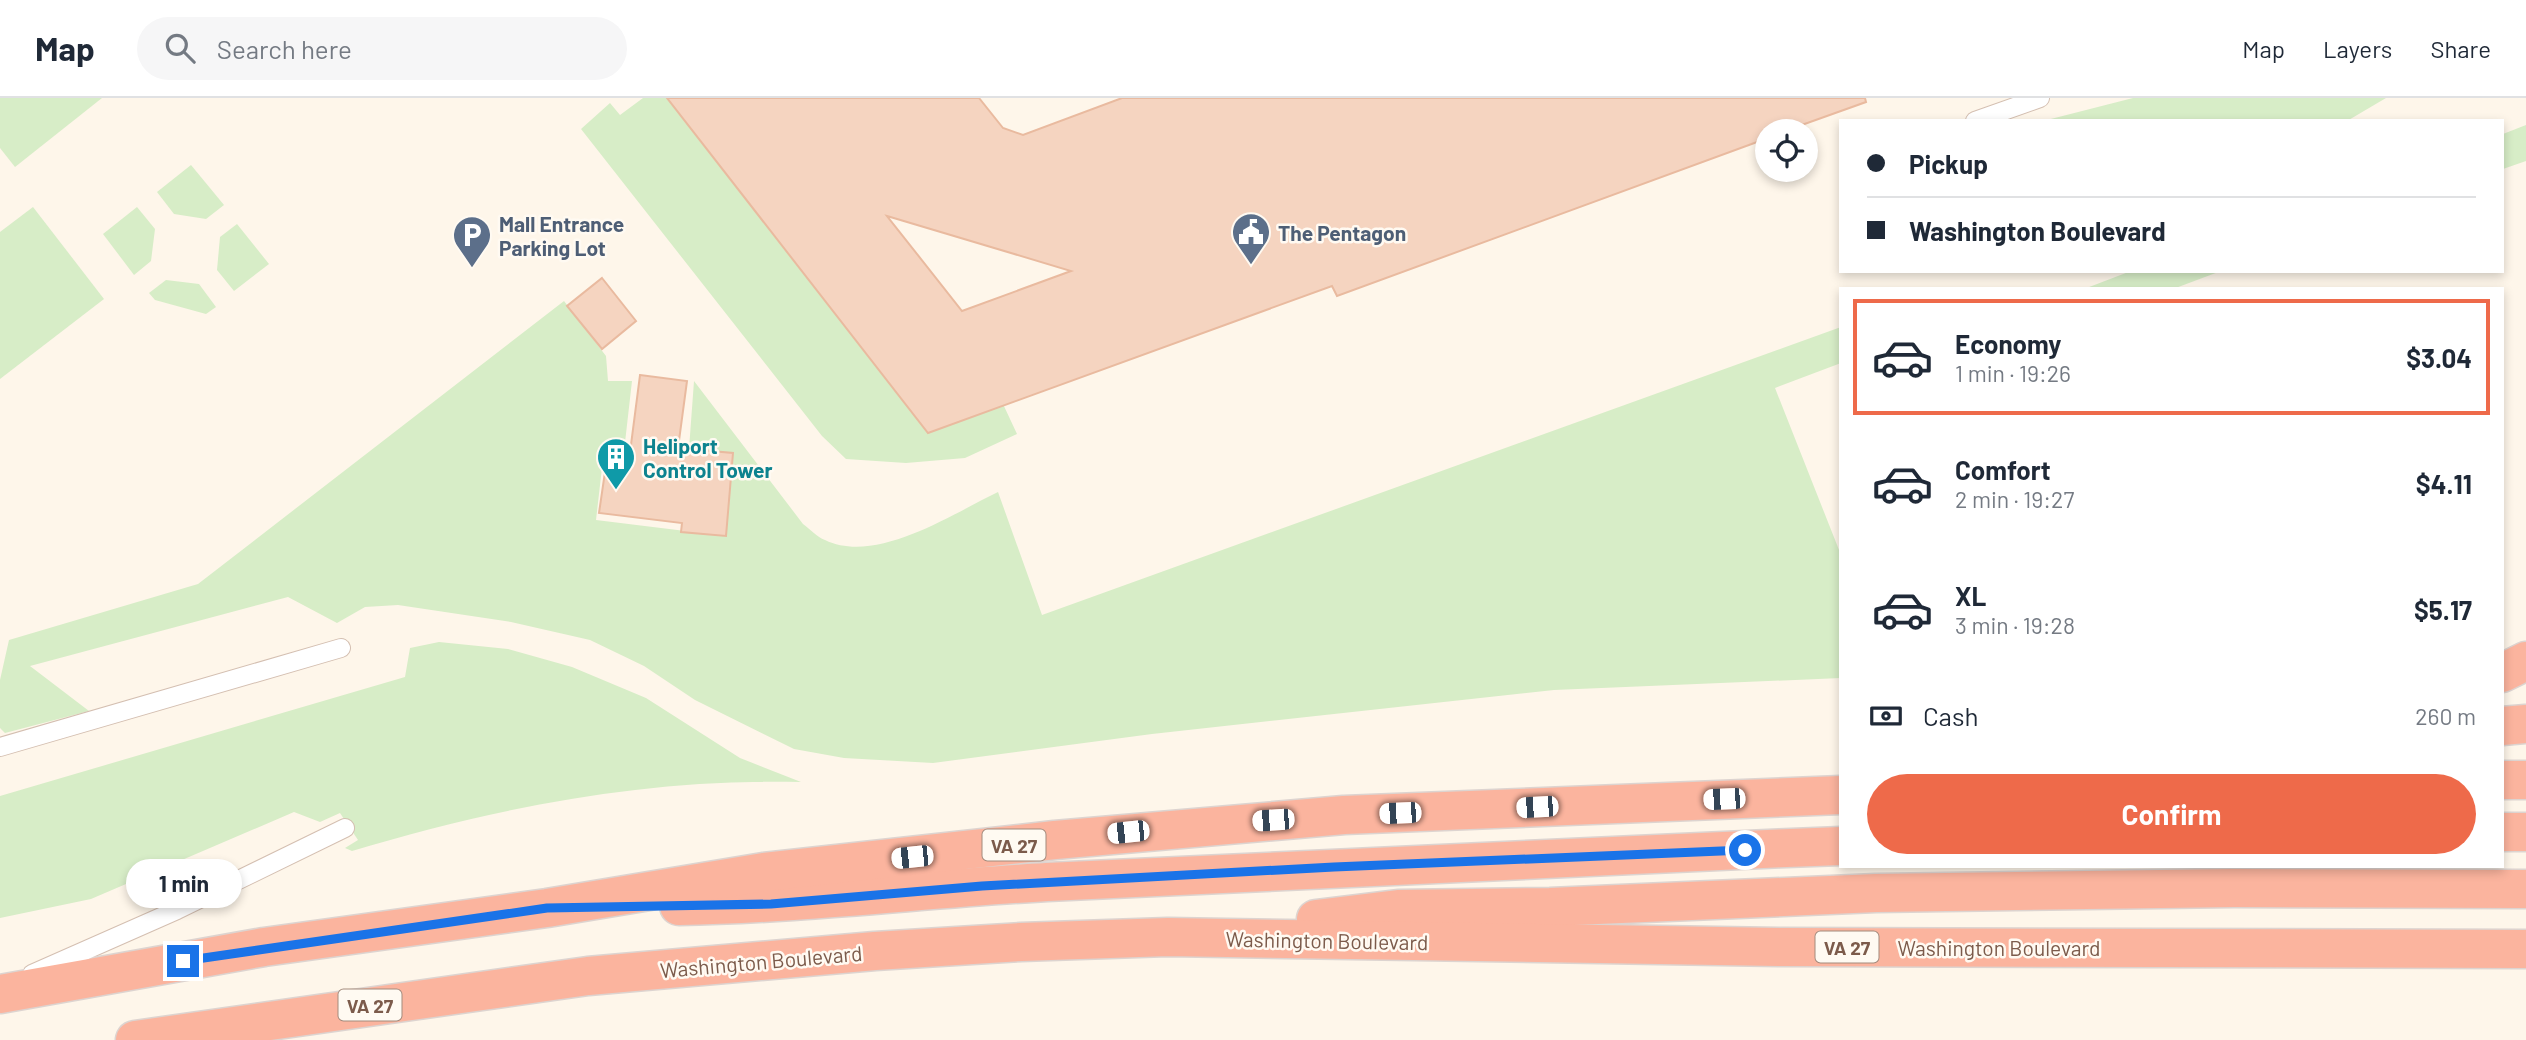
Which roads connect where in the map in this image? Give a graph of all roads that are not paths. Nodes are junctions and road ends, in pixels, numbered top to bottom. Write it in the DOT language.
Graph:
graph roads {
  1 [pos="2040,98"];
  2 [pos="1981,119"];
  3 [pos="341,648"];
  4 [pos="2526,661"];
  5 [pos="2504,672"];
  6 [pos="2526,724"];
  7 [pos="2504,726"];
  8 [pos="0,747"];
  9 [pos="2504,780"];
  10 [pos="2526,780"];
  11 [pos="1839,795"];
  12 [pos="345,828"];
  13 [pos="2504,832"];
  14 [pos="2526,832"];
  15 [pos="1839,846"];
  16 [pos="2526,889"];
  17 [pos="547,908"];
  18 [pos="1168,937"];
  19 [pos="2526,949"];
  20 [pos="0,988"];
  21 [pos="0,994"];
  22 [pos="144,1039"];
  1 -- 2 [label="lane"];
  3 -- 8 [label="lane"];
  4 -- 5 [label="highway"];
  6 -- 7 [label="highway"];
  9 -- 10 [label="highway"];
  11 -- 17 [label="highway, VA 27"];
  12 -- 20 [label="lane"];
  13 -- 14 [label="highway"];
  15 -- 17 [label="highway"];
  16 -- 18 [label="highway"];
  17 -- 21 [label="highway, VA 27"];
  18 -- 19 [label="highway, Washington Boulevard / VA 27"];
  18 -- 22 [label="highway, Washington Boulevard / VA 27"];
}
